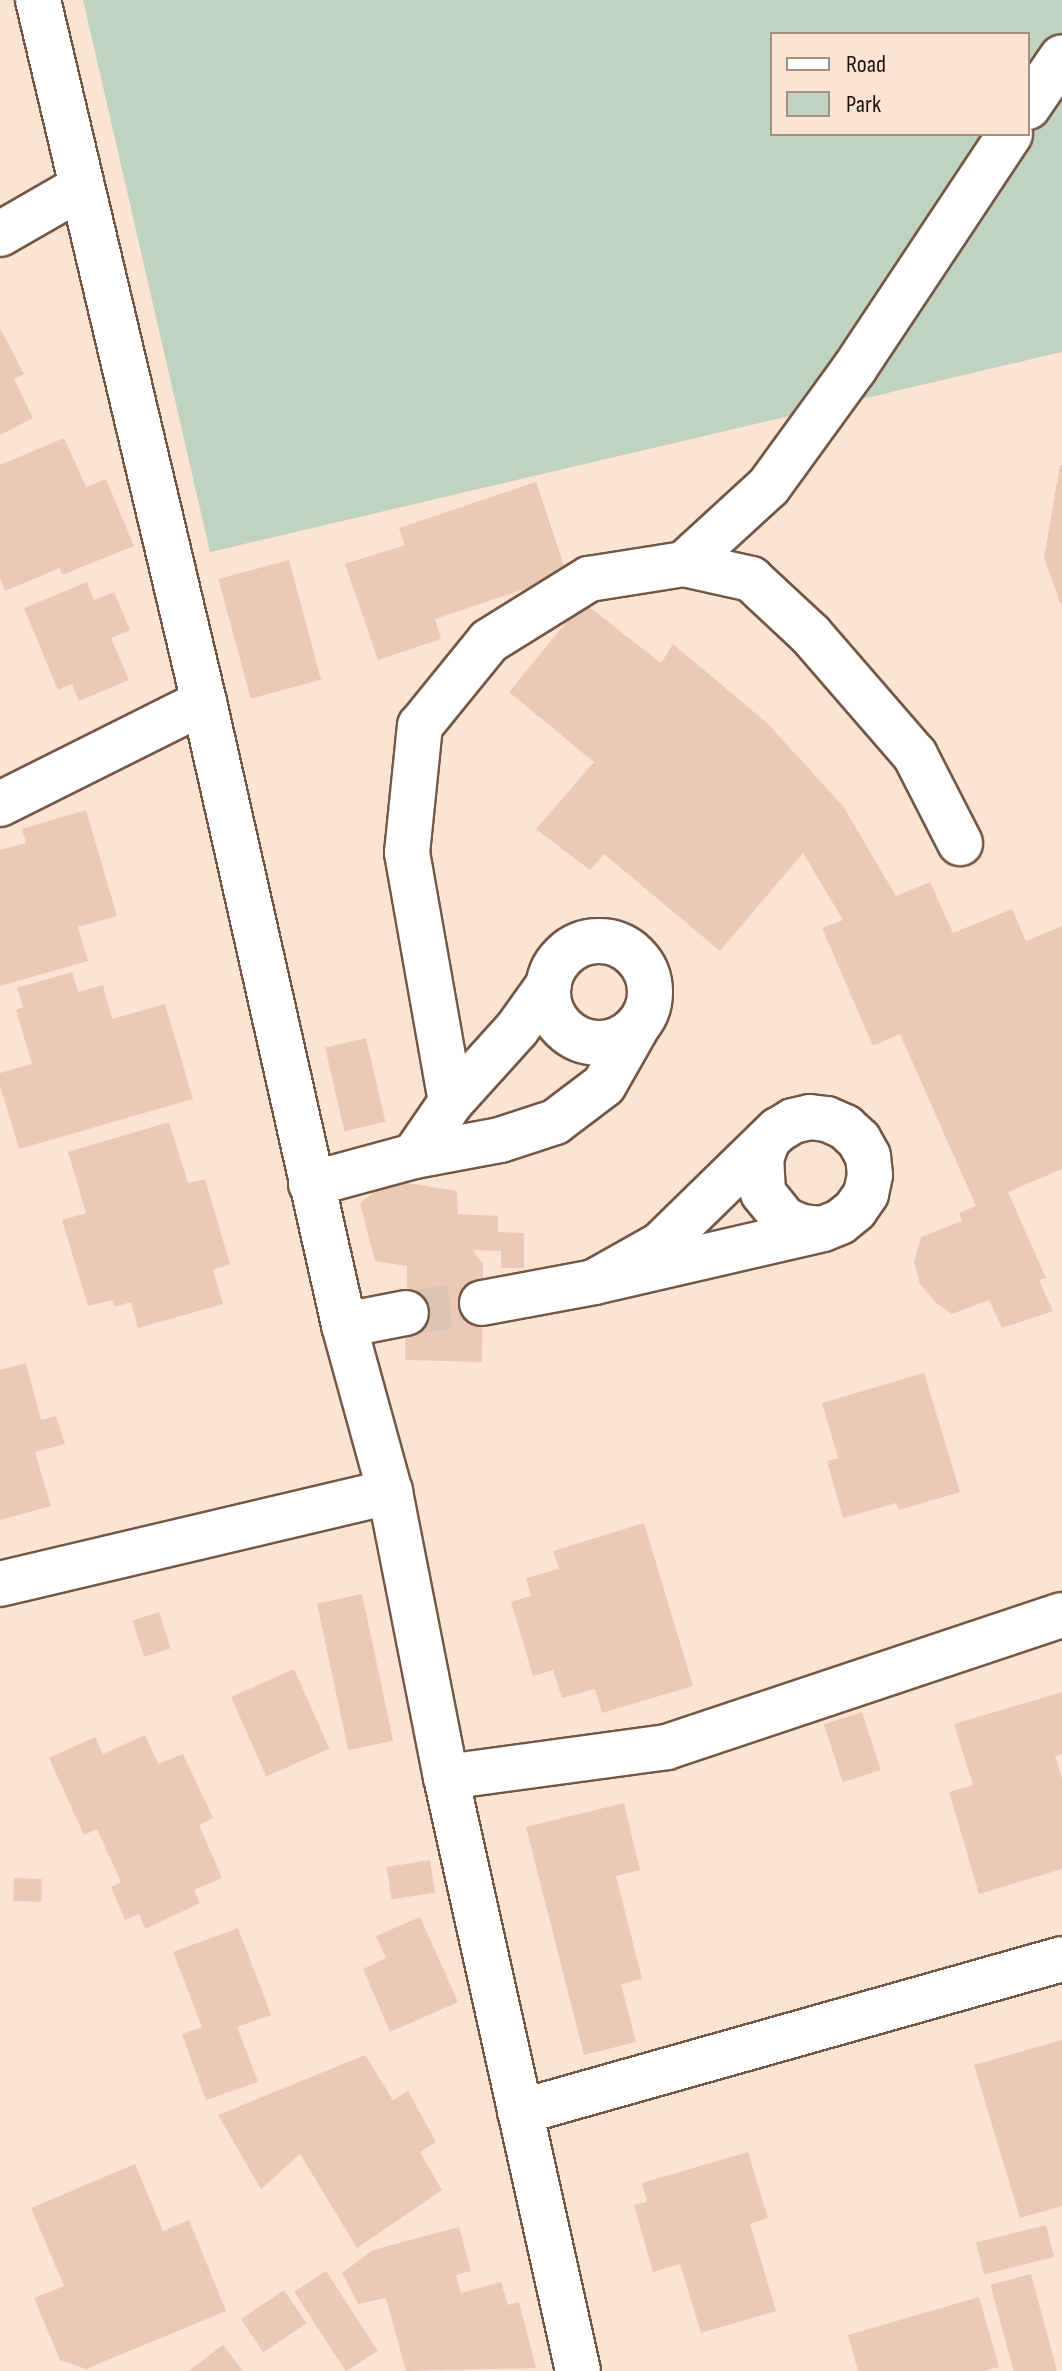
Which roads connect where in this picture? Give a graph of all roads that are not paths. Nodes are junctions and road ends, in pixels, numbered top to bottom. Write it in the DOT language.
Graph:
graph roads {
  1 [pos="38,0"];
  2 [pos="1062,57"];
  3 [pos="1030,104"];
  4 [pos="1009,136"];
  5 [pos="80,188"];
  6 [pos="0,234"];
  7 [pos="684,564"];
  8 [pos="204,702"];
  9 [pos="0,804"];
  10 [pos="960,843"];
  11 [pos="549,984"];
  12 [pos="637,1027"];
  13 [pos="451,1102"];
  14 [pos="767,1142"];
  15 [pos="414,1156"];
  16 [pos="311,1184"];
  17 [pos="823,1229"];
  18 [pos="594,1282"];
  19 [pos="482,1303"];
  20 [pos="406,1313"];
  21 [pos="344,1325"];
  22 [pos="390,1492"];
  23 [pos="0,1584"];
  24 [pos="1062,1615"];
  25 [pos="446,1777"];
  26 [pos="1062,1959"];
  27 [pos="520,2112"];
  28 [pos="578,2371"];
  1 -- 5 [label="street"];
  2 -- 3 [label="street"];
  4 -- 7 [label="street"];
  5 -- 6 [label="street"];
  5 -- 8 [label="street"];
  7 -- 10 [label="street"];
  7 -- 13 [label="street"];
  8 -- 9 [label="street"];
  8 -- 16 [label="street"];
  11 -- 12 [label="street"];
  11 -- 12 [label="street"];
  11 -- 13 [label="street"];
  12 -- 15 [label="street"];
  13 -- 15 [label="street"];
  14 -- 17 [label="street"];
  14 -- 17 [label="street"];
  14 -- 18 [label="street"];
  15 -- 16 [label="street"];
  16 -- 21 [label="street"];
  17 -- 18 [label="street"];
  18 -- 19 [label="street"];
  20 -- 21 [label="street"];
  21 -- 22 [label="street"];
  22 -- 23 [label="street"];
  22 -- 25 [label="street"];
  24 -- 25 [label="street"];
  25 -- 27 [label="street"];
  26 -- 27 [label="street"];
  27 -- 28 [label="street"];
}
